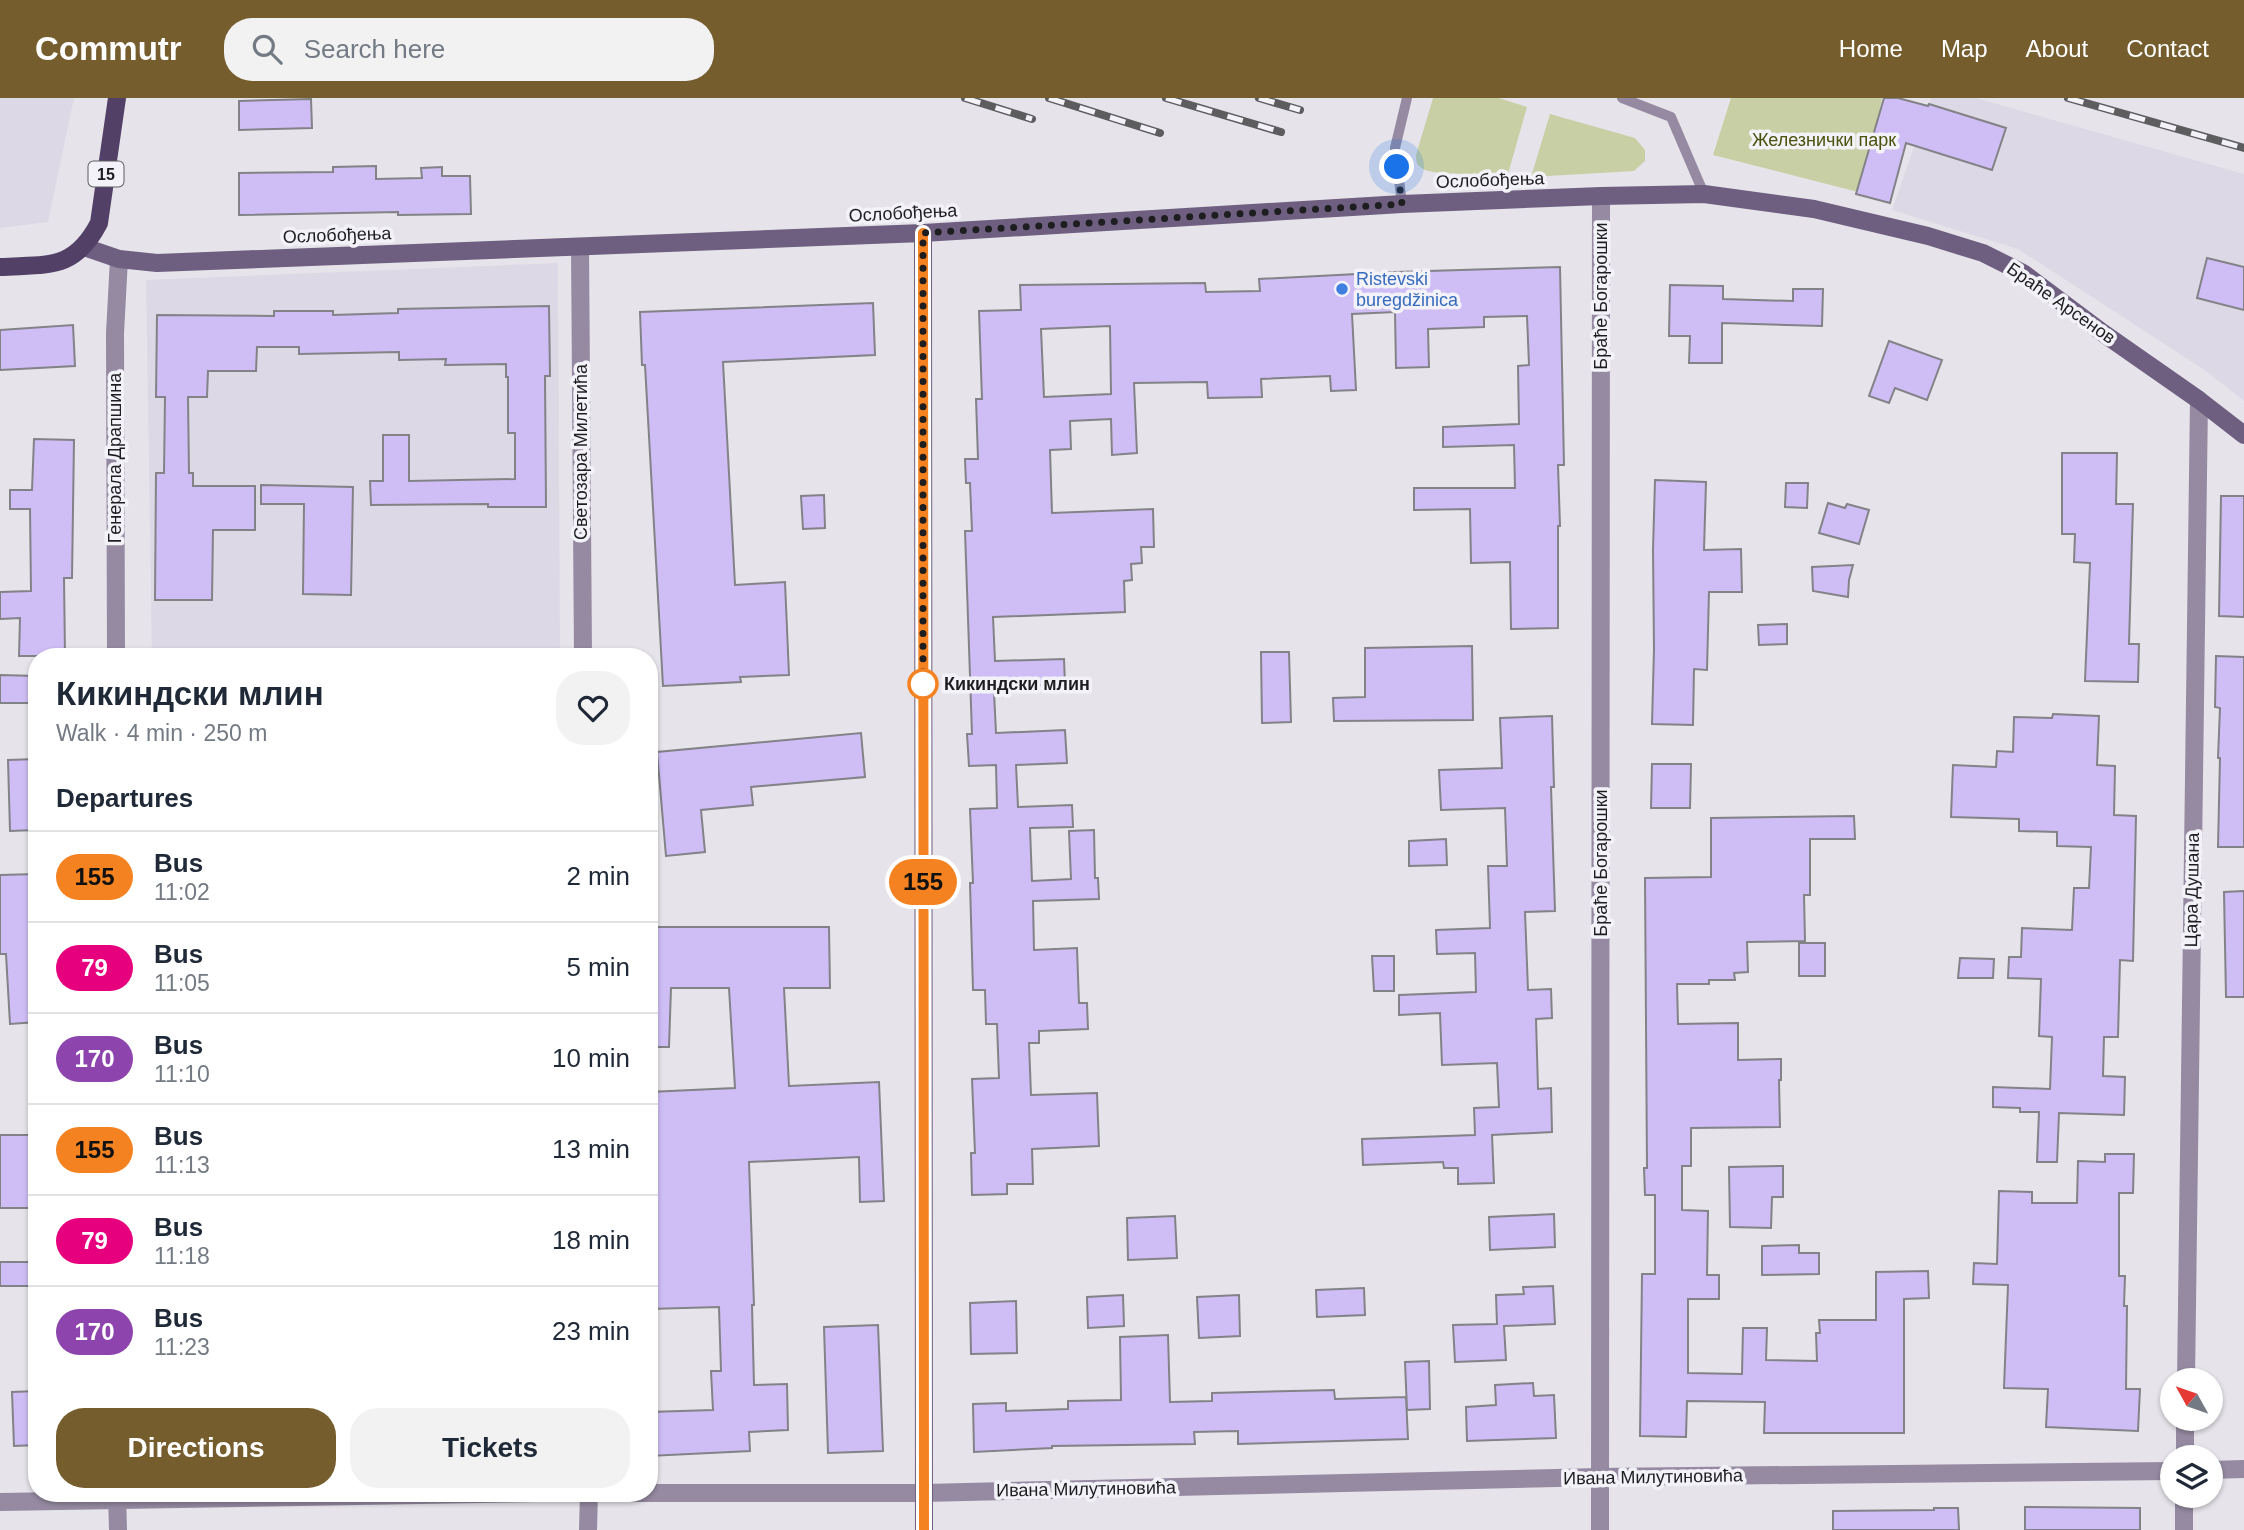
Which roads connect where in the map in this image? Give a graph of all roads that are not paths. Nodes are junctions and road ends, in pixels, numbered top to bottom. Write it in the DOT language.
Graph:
graph roads {
  1 [pos="117,98"];
  2 [pos="1407,98"];
  3 [pos="1622,98"];
  4 [pos="1704,194"];
  5 [pos="1601,196"];
  6 [pos="1402,204"];
  7 [pos="1814,209"];
  8 [pos="923,233"];
  9 [pos="85,247"];
  10 [pos="580,247"];
  11 [pos="119,259"];
  12 [pos="0,267"];
  13 [pos="2199,400"];
  14 [pos="2244,435"];
  15 [pos="116,648"];
  16 [pos="583,648"];
  17 [pos="2186,1368"];
  18 [pos="2244,1469"];
  19 [pos="2223,1470"];
  20 [pos="2160,1471"];
  21 [pos="1600,1477"];
  22 [pos="658,1493"];
  23 [pos="924,1493"];
  24 [pos="28,1501"];
  25 [pos="0,1502"];
  26 [pos="117,1502"];
  27 [pos="589,1502"];
  28 [pos="2184,1508"];
  29 [pos="118,1530"];
  30 [pos="588,1530"];
  31 [pos="924,1530"];
  32 [pos="1600,1530"];
  33 [pos="2184,1530"];
  1 -- 9 [label="main road, 15"];
  2 -- 6 [label="lane"];
  3 -- 4 [label="lane"];
  4 -- 5 [label="main road, Ослобођења"];
  4 -- 7 [label="main road, Ослобођења"];
  5 -- 6 [label="main road, Ослобођења"];
  5 -- 21 [label="street, Браће Богарошки"];
  6 -- 8 [label="main road, Ослобођења"];
  7 -- 13 [label="main road, Браће Арсенов"];
  8 -- 10 [label="main road, Ослобођења"];
  8 -- 23 [label="main road"];
  9 -- 11 [label="main road, Ослобођења"];
  9 -- 12 [label="main road"];
  10 -- 11 [label="main road, Ослобођења"];
  10 -- 16 [label="street, Светозара Милетића"];
  11 -- 15 [label="street, Генерала Драпшина"];
  13 -- 14 [label="main road, Браће Арсенов"];
  13 -- 17 [label="street, Цара Душана"];
  18 -- 19 [label="street"];
  20 -- 21 [label="street, Ивана Милутиновића"];
  21 -- 23 [label="street, Ивана Милутиновића"];
  21 -- 32 [label="street, Браће Богарошки"];
  22 -- 23 [label="street, Ивана Милутиновића"];
  23 -- 31 [label="main road"];
  24 -- 25 [label="street, Ивана Милутиновића"];
  26 -- 29 [label="street"];
  27 -- 30 [label="street"];
  28 -- 33 [label="street"];
}
